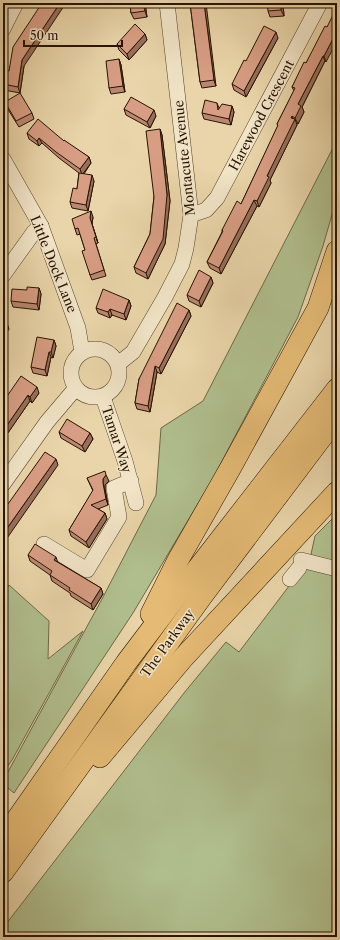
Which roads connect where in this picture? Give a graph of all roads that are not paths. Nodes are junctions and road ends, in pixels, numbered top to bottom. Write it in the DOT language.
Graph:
graph roads {
  1 [pos="16,3"];
  2 [pos="167,3"];
  3 [pos="320,3"];
  4 [pos="3,29"];
  5 [pos="3,159"];
  6 [pos="191,215"];
  7 [pos="41,226"];
  8 [pos="337,251"];
  9 [pos="3,274"];
  10 [pos="82,352"];
  11 [pos="118,364"];
  12 [pos="75,389"];
  13 [pos="337,389"];
  14 [pos="103,397"];
  15 [pos="337,417"];
  16 [pos="130,481"];
  17 [pos="3,484"];
  18 [pos="337,492"];
  19 [pos="136,502"];
  20 [pos="44,544"];
  21 [pos="337,568"];
  22 [pos="297,569"];
  23 [pos="126,663"];
  24 [pos="3,839"];
  25 [pos="9,864"];
  1 -- 4 [label="street"];
  2 -- 6 [label="street, Montacute Avenue"];
  3 -- 6 [label="street, Harewood Crescent"];
  5 -- 7 [label="street, Little Dock Lane"];
  6 -- 11 [label="street, Montacute Avenue"];
  7 -- 9 [label="street"];
  7 -- 10 [label="street, Little Dock Lane"];
  8 -- 23 [label="highway"];
  10 -- 11 [label="street"];
  10 -- 12 [label="street"];
  11 -- 14 [label="street"];
  12 -- 14 [label="street"];
  12 -- 17 [label="street"];
  13 -- 23 [label="highway, The Parkway"];
  14 -- 16 [label="street, Tamar Way"];
  15 -- 25 [label="highway, The Parkway"];
  16 -- 19 [label="street, Tamar Way"];
  16 -- 20 [label="street, Tamar Way"];
  18 -- 25 [label="highway"];
  21 -- 22 [label="street"];
  23 -- 24 [label="highway, The Parkway"];
}
